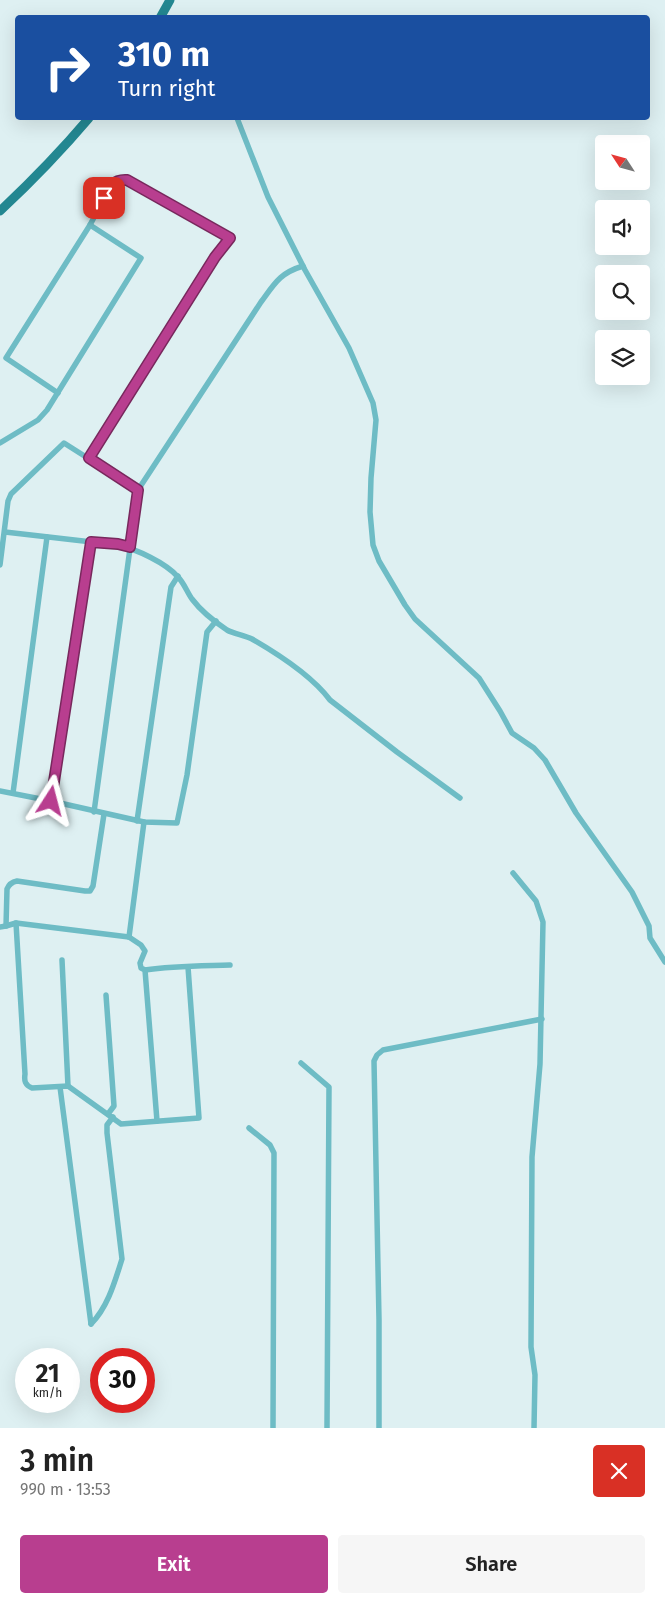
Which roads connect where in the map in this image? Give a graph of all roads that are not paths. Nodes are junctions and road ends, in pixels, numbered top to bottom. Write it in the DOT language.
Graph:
graph roads {
  1 [pos="170,0"];
  2 [pos="164,15"];
  3 [pos="87,120"];
  4 [pos="237,120"];
  5 [pos="0,211"];
  6 [pos="90,225"];
  7 [pos="303,266"];
  8 [pos="58,393"];
  9 [pos="0,442"];
  10 [pos="89,458"];
  11 [pos="138,490"];
  12 [pos="5,532"];
  13 [pos="47,537"];
  14 [pos="91,542"];
  15 [pos="130,547"];
  16 [pos="0,565"];
  17 [pos="178,576"];
  18 [pos="216,621"];
  19 [pos="0,791"];
  20 [pos="13,793"];
  21 [pos="460,798"];
  22 [pos="51,801"];
  23 [pos="94,812"];
  24 [pos="104,814"];
  25 [pos="137,821"];
  26 [pos="144,822"];
  27 [pos="513,872"];
  28 [pos="16,923"];
  29 [pos="3,926"];
  30 [pos="129,936"];
  31 [pos="62,960"];
  32 [pos="665,962"];
  33 [pos="230,965"];
  34 [pos="188,967"];
  35 [pos="145,970"];
  36 [pos="106,995"];
  37 [pos="542,1019"];
  38 [pos="301,1063"];
  39 [pos="68,1086"];
  40 [pos="60,1087"];
  41 [pos="110,1116"];
  42 [pos="157,1121"];
  43 [pos="249,1128"];
  44 [pos="273,1428"];
  45 [pos="327,1428"];
  46 [pos="379,1428"];
  47 [pos="534,1428"];
  1 -- 2 [label="main road"];
  3 -- 5 [label="main road"];
  4 -- 7 [label="street"];
  6 -- 8 [label="street"];
  6 -- 8 [label="street"];
  6 -- 10 [label="street"];
  7 -- 11 [label="street"];
  7 -- 32 [label="street"];
  8 -- 9 [label="street"];
  10 -- 11 [label="street"];
  10 -- 12 [label="street"];
  11 -- 15 [label="street"];
  12 -- 13 [label="street"];
  12 -- 16 [label="street"];
  13 -- 14 [label="street"];
  13 -- 20 [label="street"];
  14 -- 15 [label="street"];
  14 -- 22 [label="street"];
  15 -- 17 [label="street"];
  15 -- 23 [label="street"];
  17 -- 18 [label="street"];
  17 -- 25 [label="street"];
  18 -- 21 [label="street"];
  18 -- 26 [label="street"];
  19 -- 20 [label="street"];
  20 -- 22 [label="street"];
  22 -- 23 [label="street"];
  23 -- 24 [label="street"];
  24 -- 25 [label="street"];
  24 -- 29 [label="street"];
  25 -- 26 [label="street"];
  26 -- 30 [label="street"];
  27 -- 37 [label="street"];
  28 -- 29 [label="street"];
  28 -- 30 [label="street"];
  28 -- 40 [label="street"];
  30 -- 35 [label="street"];
  31 -- 39 [label="street"];
  33 -- 34 [label="street"];
  34 -- 35 [label="street"];
  34 -- 42 [label="street"];
  35 -- 42 [label="street"];
  36 -- 41 [label="street"];
  37 -- 46 [label="street"];
  37 -- 47 [label="street"];
  38 -- 45 [label="street"];
  39 -- 40 [label="street"];
  39 -- 41 [label="street"];
  40 -- 41 [label="street"];
  41 -- 42 [label="street"];
  43 -- 44 [label="street"];
}
